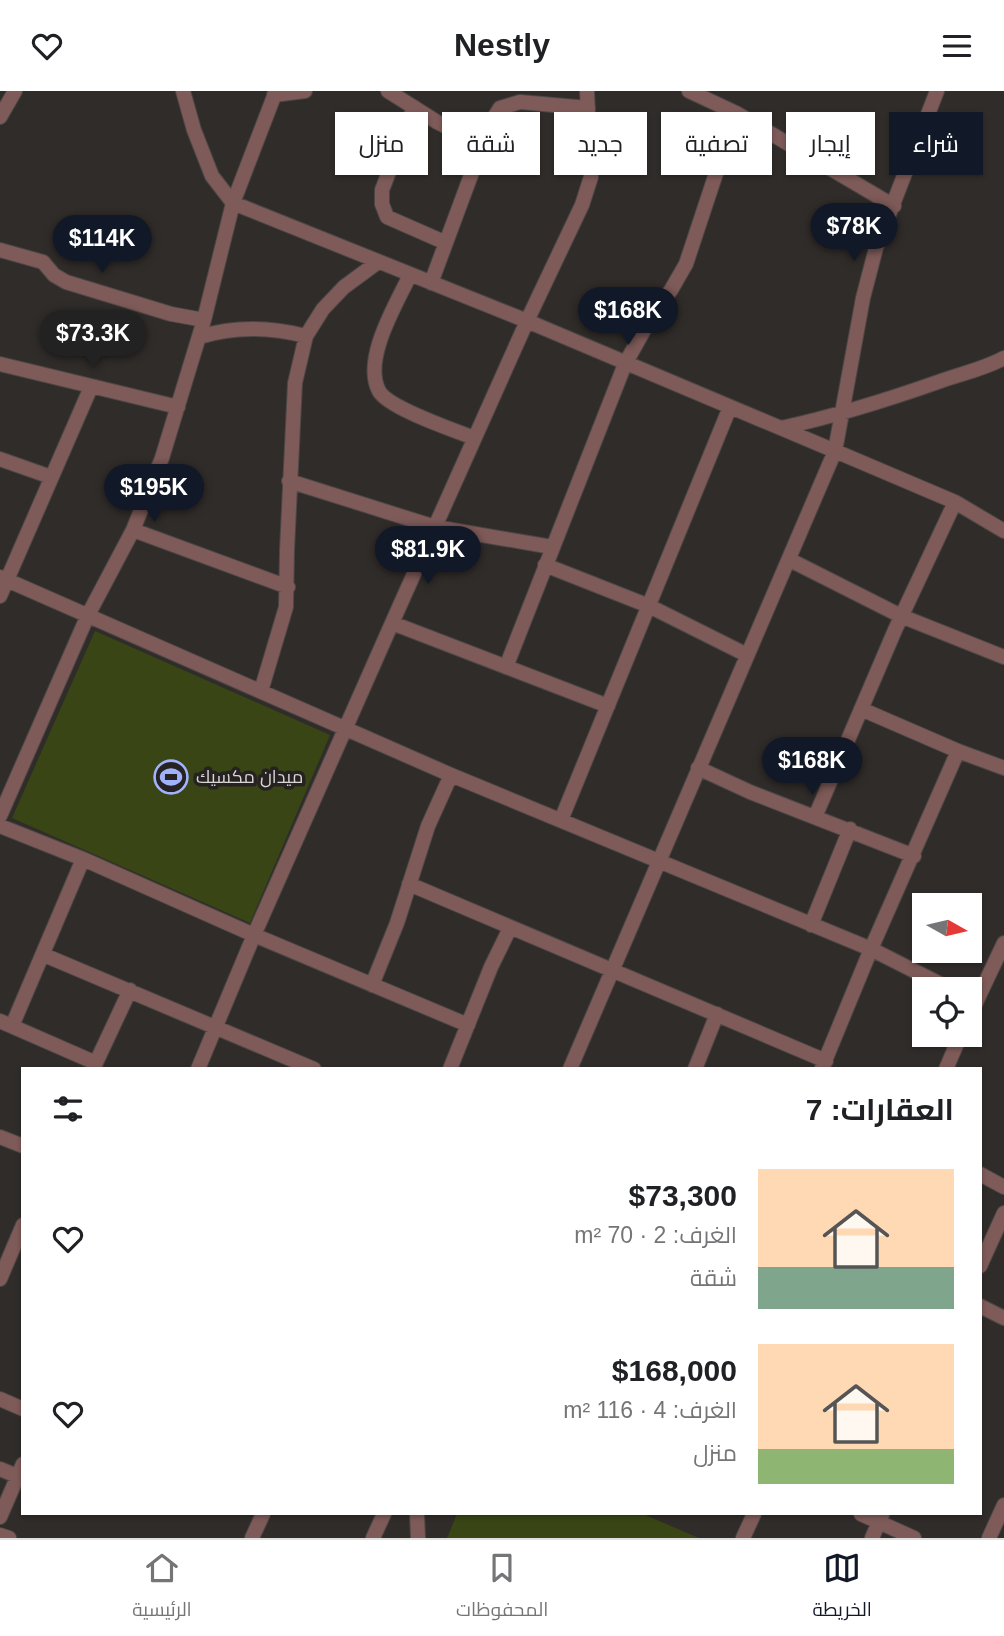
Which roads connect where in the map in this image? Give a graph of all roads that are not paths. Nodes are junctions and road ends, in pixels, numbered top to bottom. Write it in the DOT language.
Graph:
graph roads {
  1 [pos="15,91"];
  2 [pos="183,91"];
  3 [pos="305,91"];
  4 [pos="388,91"];
  5 [pos="587,91"];
  6 [pos="689,91"];
  7 [pos="937,91"];
  8 [pos="275,93"];
  9 [pos="414,107"];
  10 [pos="588,108"];
  11 [pos="498,112"];
  12 [pos="734,112"];
  13 [pos="0,117"];
  14 [pos="442,125"];
  15 [pos="772,134"];
  16 [pos="470,175"];
  17 [pos="715,175"];
  18 [pos="233,203"];
  19 [pos="894,206"];
  20 [pos="444,243"];
  21 [pos="0,250"];
  22 [pos="378,262"];
  23 [pos="410,275"];
  24 [pos="431,283"];
  25 [pos="204,320"];
  26 [pos="527,321"];
  27 [pos="306,336"];
  28 [pos="199,337"];
  29 [pos="1004,358"];
  30 [pos="0,364"];
  31 [pos="625,364"];
  32 [pos="91,387"];
  33 [pos="178,407"];
  34 [pos="730,407"];
  35 [pos="840,415"];
  36 [pos="781,428"];
  37 [pos="474,438"];
  38 [pos="835,451"];
  39 [pos="0,459"];
  40 [pos="51,477"];
  41 [pos="289,481"];
  42 [pos="955,502"];
  43 [pos="435,527"];
  44 [pos="133,530"];
  45 [pos="1004,531"];
  46 [pos="552,547"];
  47 [pos="790,560"];
  48 [pos="545,565"];
  49 [pos="3,579"];
  50 [pos="288,587"];
  51 [pos="0,596"];
  52 [pos="649,606"];
  53 [pos="88,615"];
  54 [pos="901,616"];
  55 [pos="392,623"];
  56 [pos="747,655"];
  57 [pos="1004,657"];
  58 [pos="506,667"];
  59 [pos="261,691"];
  60 [pos="608,706"];
  61 [pos="861,709"];
  62 [pos="345,727"];
  63 [pos="958,751"];
  64 [pos="698,768"];
  65 [pos="1004,768"];
  66 [pos="451,775"];
  67 [pos="6,787"];
  68 [pos="0,816"];
  69 [pos="815,817"];
  70 [pos="561,820"];
  71 [pos="0,826"];
  72 [pos="850,829"];
  73 [pos="914,856"];
  74 [pos="83,859"];
  75 [pos="659,863"];
  76 [pos="409,884"];
  77 [pos="811,925"];
  78 [pos="510,927"];
  79 [pos="254,935"];
  80 [pos="1004,943"];
  81 [pos="871,949"];
  82 [pos="44,955"];
  83 [pos="614,969"];
  84 [pos="926,977"];
  85 [pos="982,983"];
  86 [pos="372,985"];
  87 [pos="130,990"];
  88 [pos="716,1014"];
  89 [pos="6,1024"];
  90 [pos="468,1025"];
  91 [pos="216,1027"];
  92 [pos="955,1047"];
  93 [pos="824,1065"];
  94 [pos="94,1066"];
  95 [pos="199,1067"];
  96 [pos="309,1067"];
  97 [pos="451,1067"];
  98 [pos="571,1067"];
  99 [pos="696,1067"];
  100 [pos="947,1067"];
  101 [pos="0,1137"];
  102 [pos="21,1145"];
  103 [pos="982,1175"];
  104 [pos="1004,1187"];
  105 [pos="1004,1213"];
  106 [pos="21,1230"];
  107 [pos="982,1262"];
  108 [pos="0,1279"];
  109 [pos="982,1307"];
  110 [pos="1004,1318"];
  111 [pos="0,1399"];
  112 [pos="21,1408"];
  113 [pos="0,1469"];
  114 [pos="21,1472"];
  115 [pos="1004,1505"];
  116 [pos="263,1515"];
  117 [pos="384,1515"];
  118 [pos="417,1515"];
  119 [pos="754,1515"];
  120 [pos="0,1517"];
  121 [pos="881,1518"];
  122 [pos="0,1535"];
  123 [pos="9,1538"];
  124 [pos="252,1538"];
  125 [pos="373,1538"];
  126 [pos="418,1538"];
  127 [pos="743,1538"];
  128 [pos="872,1538"];
  129 [pos="914,1538"];
  130 [pos="989,1538"];
  1 -- 13 [label="street"];
  2 -- 18 [label="street"];
  3 -- 8 [label="street"];
  4 -- 9 [label="street"];
  5 -- 10 [label="street"];
  6 -- 12 [label="street"];
  7 -- 19 [label="street"];
  8 -- 18 [label="street"];
  9 -- 14 [label="street"];
  9 -- 20 [label="street"];
  10 -- 11 [label="street"];
  10 -- 26 [label="street"];
  15 -- 19 [label="street"];
  16 -- 20 [label="street"];
  17 -- 31 [label="street"];
  18 -- 22 [label="street"];
  18 -- 25 [label="street"];
  19 -- 35 [label="street"];
  20 -- 24 [label="street"];
  21 -- 25 [label="street"];
  22 -- 23 [label="street"];
  22 -- 27 [label="street"];
  23 -- 24 [label="street"];
  23 -- 37 [label="street"];
  24 -- 26 [label="street"];
  25 -- 28 [label="street"];
  26 -- 31 [label="street"];
  26 -- 37 [label="street"];
  27 -- 28 [label="street"];
  27 -- 41 [label="street"];
  28 -- 33 [label="street"];
  29 -- 35 [label="street"];
  30 -- 32 [label="street"];
  31 -- 34 [label="street"];
  31 -- 46 [label="street"];
  32 -- 33 [label="street"];
  32 -- 40 [label="street"];
  33 -- 44 [label="street"];
  34 -- 36 [label="street"];
  34 -- 52 [label="street"];
  35 -- 36 [label="street"];
  35 -- 38 [label="street"];
  36 -- 38 [label="street"];
  37 -- 43 [label="street"];
  38 -- 42 [label="street"];
  38 -- 47 [label="street"];
  39 -- 40 [label="street"];
  40 -- 49 [label="street"];
  41 -- 43 [label="street"];
  41 -- 50 [label="street"];
  42 -- 45 [label="street"];
  42 -- 54 [label="street"];
  43 -- 46 [label="street"];
  43 -- 55 [label="street"];
  44 -- 50 [label="street"];
  44 -- 53 [label="street"];
  46 -- 48 [label="street"];
  47 -- 54 [label="street"];
  47 -- 56 [label="street"];
  48 -- 52 [label="street"];
  48 -- 58 [label="street"];
  49 -- 51 [label="street"];
  49 -- 53 [label="street"];
  50 -- 59 [label="street"];
  52 -- 56 [label="street"];
  52 -- 60 [label="street"];
  53 -- 59 [label="street"];
  53 -- 67 [label="street"];
  54 -- 57 [label="street"];
  54 -- 61 [label="street"];
  55 -- 58 [label="street"];
  55 -- 62 [label="street"];
  56 -- 64 [label="street"];
  58 -- 60 [label="street"];
  59 -- 62 [label="street"];
  60 -- 70 [label="street"];
  61 -- 63 [label="street"];
  61 -- 69 [label="street"];
  62 -- 66 [label="street"];
  62 -- 79 [label="street"];
  63 -- 65 [label="street"];
  63 -- 73 [label="street"];
  64 -- 69 [label="street"];
  64 -- 75 [label="street"];
  66 -- 70 [label="street"];
  66 -- 76 [label="street"];
  67 -- 68 [label="street"];
  69 -- 72 [label="street"];
  70 -- 75 [label="street"];
  71 -- 74 [label="street"];
  72 -- 73 [label="street"];
  72 -- 77 [label="street"];
  73 -- 81 [label="street"];
  74 -- 79 [label="street"];
  74 -- 82 [label="street"];
  75 -- 77 [label="street"];
  75 -- 83 [label="street"];
  76 -- 78 [label="street"];
  76 -- 86 [label="street"];
  77 -- 81 [label="street"];
  78 -- 83 [label="street"];
  78 -- 90 [label="street"];
  79 -- 86 [label="street"];
  79 -- 91 [label="street"];
  80 -- 85 [label="street"];
  81 -- 84 [label="street"];
  81 -- 93 [label="street"];
  82 -- 87 [label="street"];
  82 -- 89 [label="street"];
  83 -- 88 [label="street"];
  83 -- 98 [label="street"];
  86 -- 90 [label="street"];
  87 -- 91 [label="street"];
  87 -- 94 [label="street"];
  88 -- 93 [label="street"];
  88 -- 99 [label="street"];
  89 -- 94 [label="street"];
  90 -- 97 [label="street"];
  91 -- 95 [label="street"];
  91 -- 96 [label="street"];
  92 -- 100 [label="street"];
  101 -- 102 [label="street"];
  103 -- 104 [label="street"];
  105 -- 107 [label="street"];
  106 -- 108 [label="street"];
  109 -- 110 [label="street"];
  111 -- 112 [label="street"];
  113 -- 114 [label="street"];
  114 -- 120 [label="street"];
  115 -- 130 [label="street"];
  116 -- 124 [label="street"];
  117 -- 125 [label="street"];
  118 -- 126 [label="street"];
  119 -- 127 [label="street"];
  121 -- 128 [label="street"];
  121 -- 129 [label="street"];
  122 -- 123 [label="street"];
}
